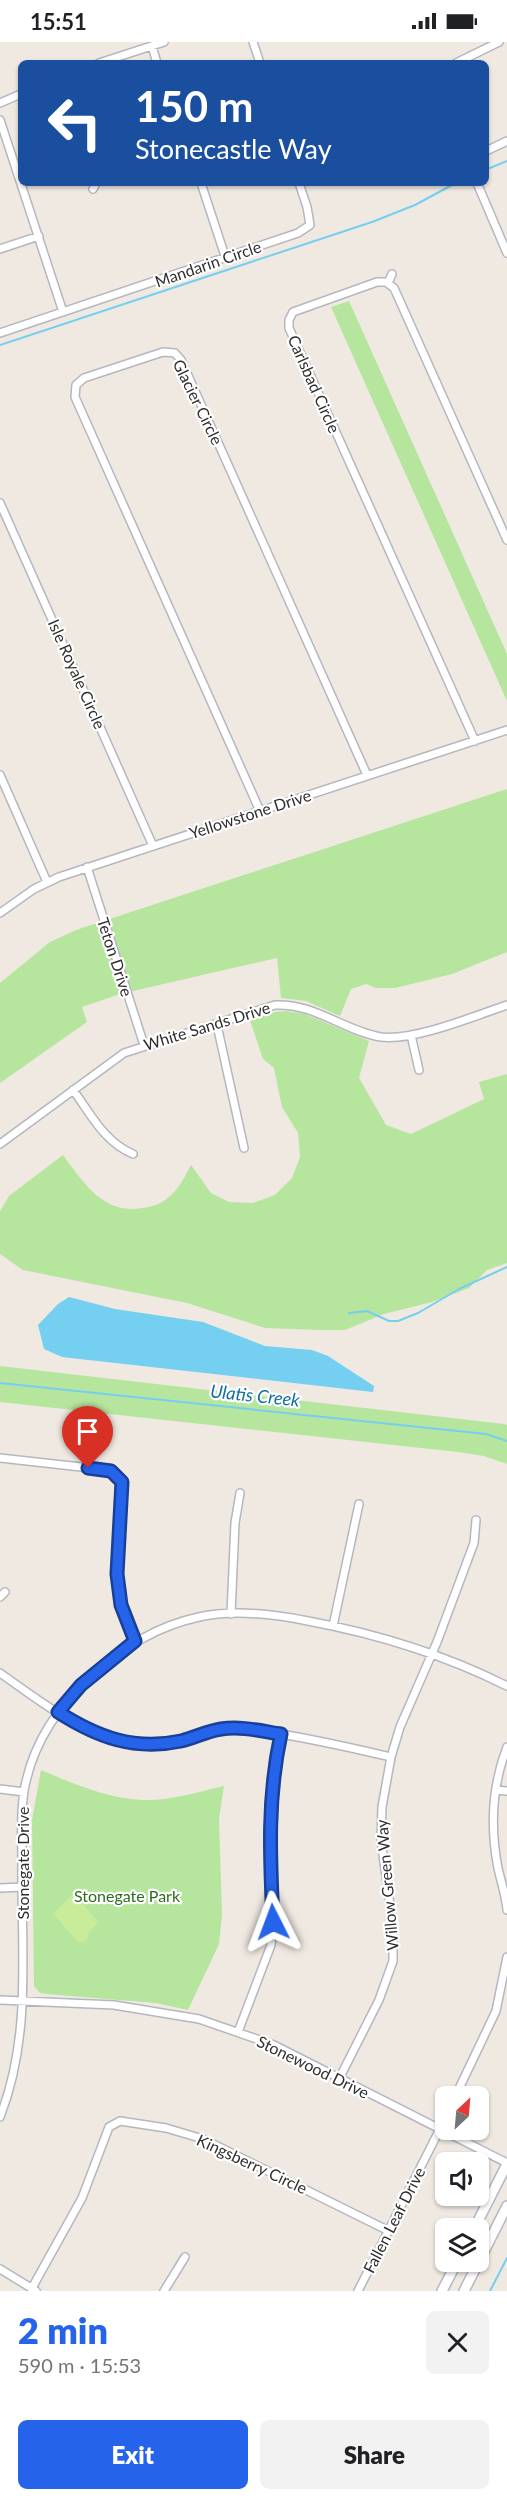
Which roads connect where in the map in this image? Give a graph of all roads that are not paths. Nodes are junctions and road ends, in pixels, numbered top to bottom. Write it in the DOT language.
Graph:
graph roads {
  1 [pos="164,42"];
  2 [pos="253,42"];
  3 [pos="499,42"];
  4 [pos="152,46"];
  5 [pos="108,60"];
  6 [pos="156,60"];
  7 [pos="259,60"];
  8 [pos="462,60"];
  9 [pos="18,95"];
  10 [pos="0,103"];
  11 [pos="0,120"];
  12 [pos="507,141"];
  13 [pos="489,150"];
  14 [pos="18,174"];
  15 [pos="22,186"];
  16 [pos="202,186"];
  17 [pos="300,186"];
  18 [pos="478,186"];
  19 [pos="39,236"];
  20 [pos="0,249"];
  21 [pos="507,253"];
  22 [pos="226,259"];
  23 [pos="392,274"];
  24 [pos="388,283"];
  25 [pos="282,310"];
  26 [pos="63,312"];
  27 [pos="290,315"];
  28 [pos="0,333"];
  29 [pos="177,345"];
  30 [pos="174,353"];
  31 [pos="68,381"];
  32 [pos="76,385"];
  33 [pos="0,503"];
  34 [pos="507,540"];
  35 [pos="507,730"];
  36 [pos="475,741"];
  37 [pos="0,775"];
  38 [pos="367,776"];
  39 [pos="261,811"];
  40 [pos="153,846"];
  41 [pos="87,867"];
  42 [pos="47,882"];
  43 [pos="0,913"];
  44 [pos="507,1005"];
  45 [pos="217,1025"];
  46 [pos="411,1035"];
  47 [pos="144,1045"];
  48 [pos="419,1070"];
  49 [pos="74,1090"];
  50 [pos="0,1144"];
  51 [pos="244,1148"];
  52 [pos="132,1154"];
  53 [pos="0,1458"];
  54 [pos="240,1493"];
  55 [pos="359,1504"];
  56 [pos="476,1520"];
  57 [pos="231,1614"];
  58 [pos="333,1626"];
  59 [pos="135,1641"];
  60 [pos="432,1653"];
  61 [pos="0,1673"];
  62 [pos="507,1686"];
  63 [pos="58,1712"];
  64 [pos="281,1734"];
  65 [pos="507,1747"];
  66 [pos="390,1757"];
  67 [pos="0,1789"];
  68 [pos="496,1790"];
  69 [pos="507,1791"];
  70 [pos="24,1792"];
  71 [pos="22,1887"];
  72 [pos="0,1888"];
  73 [pos="507,1910"];
  74 [pos="507,1957"];
  75 [pos="0,2000"];
  76 [pos="24,2001"];
  77 [pos="238,2032"];
  78 [pos="339,2079"];
  79 [pos="460,2086"];
  80 [pos="0,2117"];
  81 [pos="435,2127"];
  82 [pos="435,2137"];
  83 [pos="460,2140"];
  84 [pos="507,2164"];
  85 [pos="507,2206"];
  86 [pos="480,2218"];
  87 [pos="389,2231"];
  88 [pos="185,2257"];
  89 [pos="0,2270"];
  90 [pos="452,2272"];
  91 [pos="34,2290"];
  92 [pos="164,2291"];
  93 [pos="358,2291"];
  94 [pos="442,2291"];
  95 [pos="464,2291"];
  1 -- 4 [label="street"];
  2 -- 7 [label="street"];
  3 -- 8 [label="street"];
  4 -- 5 [label="street"];
  4 -- 6 [label="street"];
  9 -- 10 [label="street"];
  11 -- 14 [label="street"];
  12 -- 13 [label="street"];
  15 -- 19 [label="street"];
  16 -- 22 [label="street"];
  17 -- 22 [label="street, Mandarin Circle"];
  18 -- 21 [label="street"];
  19 -- 20 [label="street"];
  19 -- 26 [label="street"];
  22 -- 26 [label="street, Mandarin Circle"];
  23 -- 24 [label="street"];
  24 -- 27 [label="street, Carlsbad Circle"];
  24 -- 34 [label="street"];
  25 -- 27 [label="street"];
  26 -- 28 [label="street, Mandarin Circle"];
  27 -- 36 [label="street, Carlsbad Circle"];
  29 -- 30 [label="street"];
  30 -- 32 [label="street, Glacier Circle"];
  30 -- 38 [label="street, Glacier Circle"];
  31 -- 32 [label="street"];
  32 -- 39 [label="street"];
  33 -- 40 [label="street, Isle Royale Circle"];
  35 -- 36 [label="street, Yellowstone Drive"];
  36 -- 38 [label="street, Yellowstone Drive"];
  37 -- 42 [label="street"];
  38 -- 39 [label="street, Yellowstone Drive"];
  39 -- 40 [label="street, Yellowstone Drive"];
  40 -- 41 [label="street, Yellowstone Drive"];
  41 -- 42 [label="street, Yellowstone Drive"];
  41 -- 47 [label="street, Teton Drive"];
  42 -- 43 [label="street, Yellowstone Drive"];
  44 -- 46 [label="street, White Sands Drive"];
  45 -- 46 [label="street, White Sands Drive"];
  45 -- 47 [label="street, White Sands Drive"];
  45 -- 51 [label="street"];
  46 -- 48 [label="street"];
  47 -- 49 [label="street, White Sands Drive"];
  49 -- 50 [label="street, White Sands Drive"];
  49 -- 52 [label="street"];
  53 -- 59 [label="street"];
  54 -- 57 [label="street"];
  55 -- 58 [label="street"];
  56 -- 60 [label="street, Willow Green Way"];
  57 -- 58 [label="street, Stonegate Drive"];
  57 -- 59 [label="street, Stonegate Drive"];
  58 -- 60 [label="street, Stonegate Drive"];
  59 -- 63 [label="street, Stonegate Drive"];
  60 -- 62 [label="street, Stonegate Drive"];
  60 -- 66 [label="street, Willow Green Way"];
  61 -- 63 [label="street"];
  63 -- 64 [label="street"];
  63 -- 70 [label="street, Stonegate Drive"];
  64 -- 66 [label="street"];
  64 -- 77 [label="street"];
  65 -- 68 [label="street"];
  66 -- 78 [label="street, Willow Green Way"];
  67 -- 70 [label="street"];
  68 -- 69 [label="street"];
  68 -- 73 [label="street"];
  70 -- 71 [label="street, Stonegate Drive"];
  71 -- 72 [label="street"];
  71 -- 76 [label="street, Stonegate Drive"];
  74 -- 79 [label="street"];
  75 -- 76 [label="street, Stonewood Drive"];
  76 -- 77 [label="street, Stonewood Drive"];
  76 -- 80 [label="street, Stonegate Drive"];
  77 -- 78 [label="street, Stonewood Drive"];
  78 -- 81 [label="street, Stonewood Drive"];
  82 -- 87 [label="street, Fallen Leaf Drive"];
  83 -- 84 [label="street, Stonewood Drive"];
  84 -- 86 [label="main road"];
  85 -- 95 [label="main road"];
  87 -- 91 [label="street, Kingsberry Circle"];
  87 -- 93 [label="street, Fallen Leaf Drive"];
  88 -- 92 [label="street"];
  89 -- 91 [label="street"];
  90 -- 94 [label="main road"];
}
